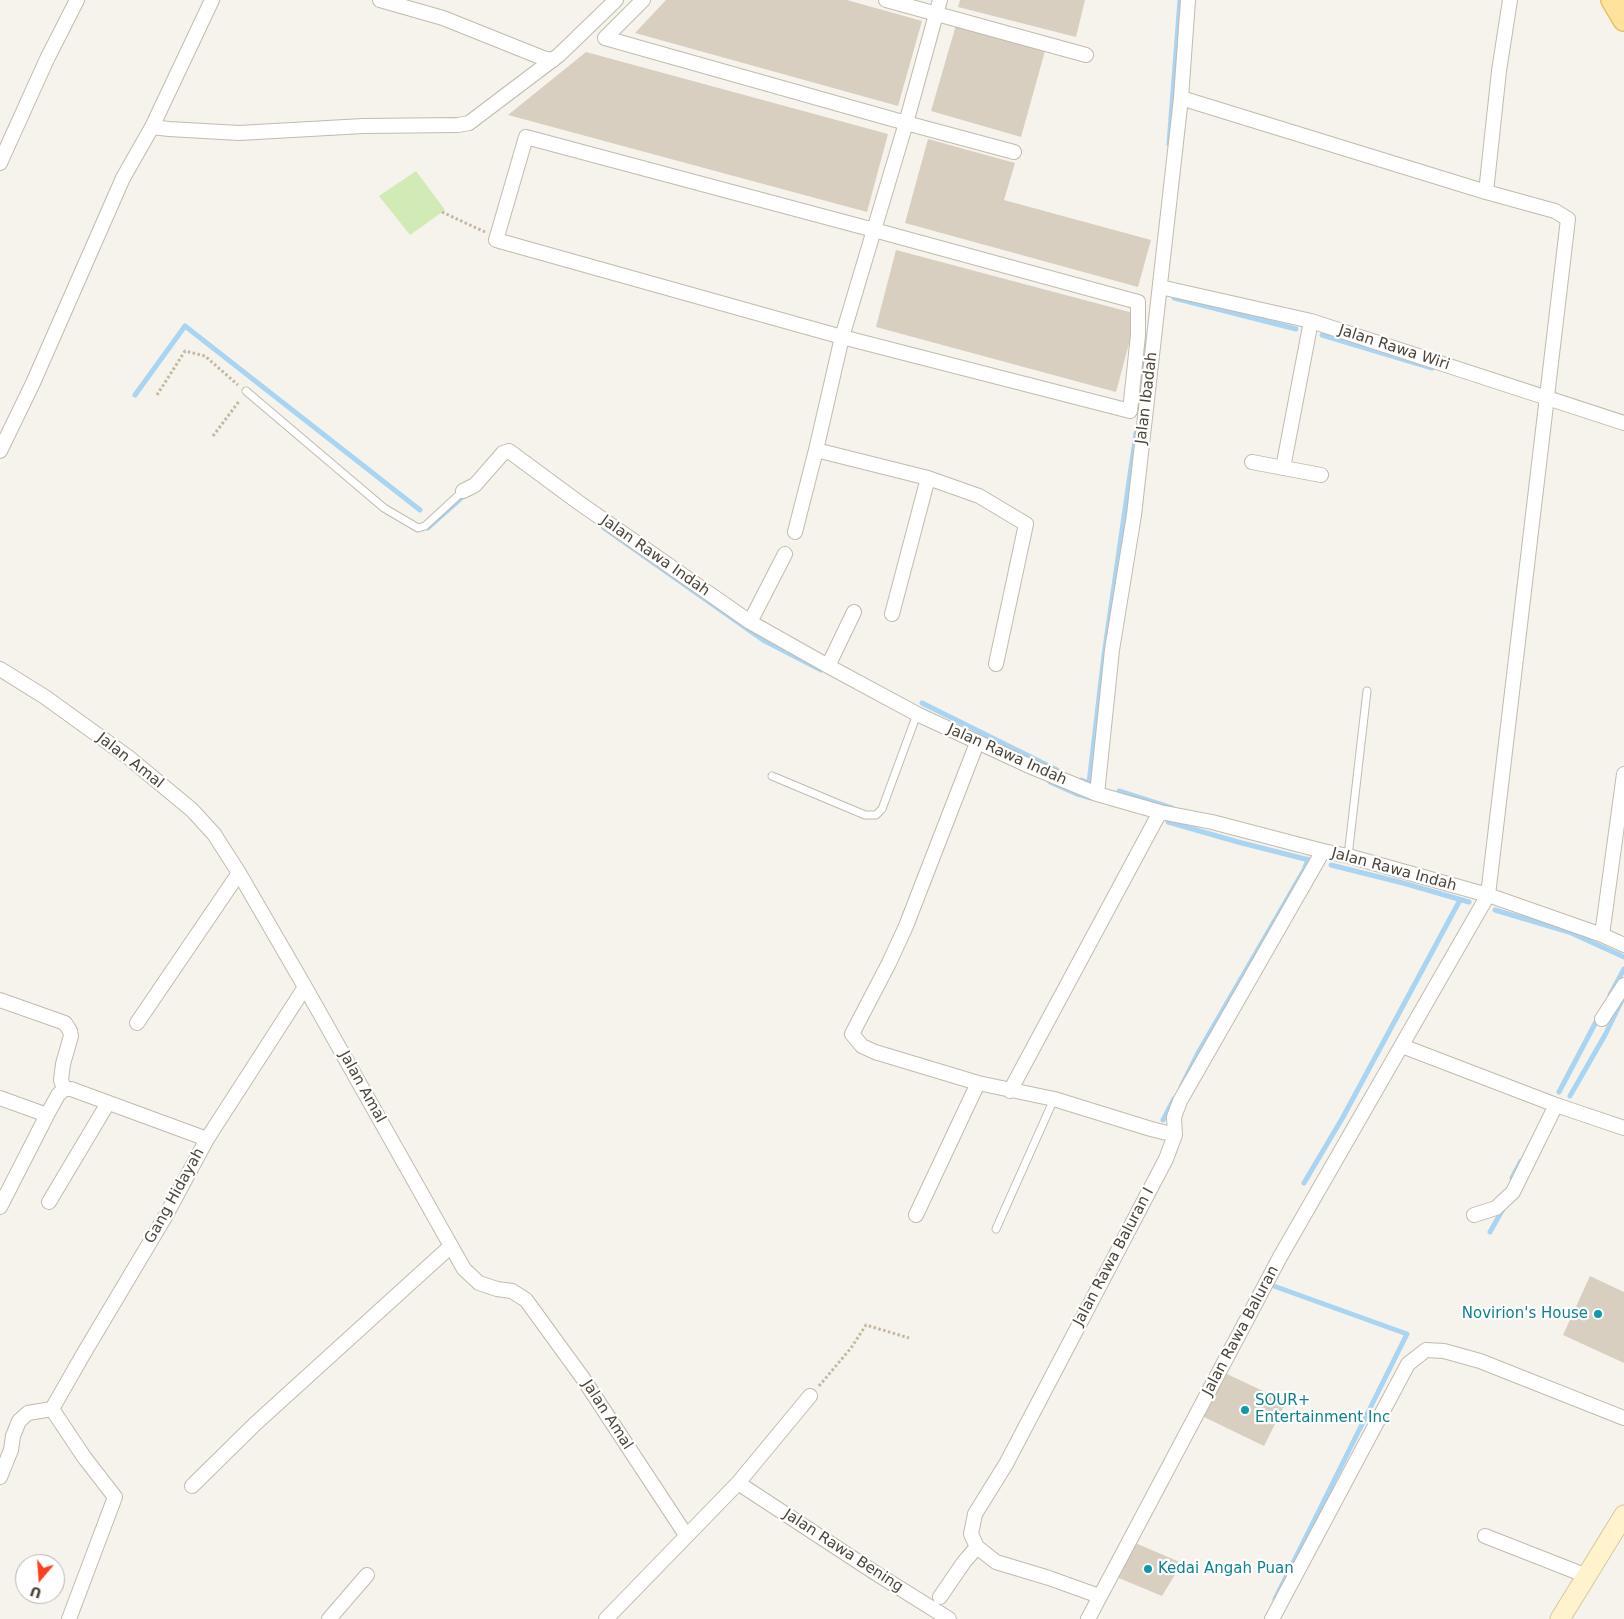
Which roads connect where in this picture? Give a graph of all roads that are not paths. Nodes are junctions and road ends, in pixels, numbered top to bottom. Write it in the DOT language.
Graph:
graph roads {
  1 [pos="77,0"];
  2 [pos="212,0"];
  3 [pos="380,0"];
  4 [pos="616,0"];
  5 [pos="643,0"];
  6 [pos="886,0"];
  7 [pos="1188,0"];
  8 [pos="1510,0"];
  9 [pos="938,7"];
  10 [pos="1086,54"];
  11 [pos="552,60"];
  12 [pos="1180,98"];
  13 [pos="906,123"];
  14 [pos="152,126"];
  15 [pos="1014,152"];
  16 [pos="0,163"];
  17 [pos="1486,192"];
  18 [pos="874,230"];
  19 [pos="1160,288"];
  20 [pos="1311,321"];
  21 [pos="842,337"];
  22 [pos="246,391"];
  23 [pos="1546,396"];
  24 [pos="1624,423"];
  25 [pos="816,450"];
  26 [pos="0,451"];
  27 [pos="1252,462"];
  28 [pos="1284,468"];
  29 [pos="1322,475"];
  30 [pos="928,478"];
  31 [pos="464,491"];
  32 [pos="795,532"];
  33 [pos="785,554"];
  34 [pos="854,612"];
  35 [pos="892,614"];
  36 [pos="750,622"];
  37 [pos="996,664"];
  38 [pos="828,666"];
  39 [pos="0,668"];
  40 [pos="1367,691"];
  41 [pos="917,714"];
  42 [pos="977,742"];
  43 [pos="1624,774"];
  44 [pos="772,776"];
  45 [pos="1622,792"];
  46 [pos="1097,794"];
  47 [pos="1160,812"];
  48 [pos="1323,852"];
  49 [pos="1348,856"];
  50 [pos="239,873"];
  51 [pos="1488,895"];
  52 [pos="1602,935"];
  53 [pos="1624,945"];
  54 [pos="1624,985"];
  55 [pos="304,986"];
  56 [pos="0,1000"];
  57 [pos="1602,1019"];
  58 [pos="137,1023"];
  59 [pos="1402,1046"];
  60 [pos="978,1082"];
  61 [pos="64,1089"];
  62 [pos="1010,1091"];
  63 [pos="0,1098"];
  64 [pos="1054,1100"];
  65 [pos="108,1103"];
  66 [pos="1556,1105"];
  67 [pos="47,1115"];
  68 [pos="1624,1128"];
  69 [pos="1175,1135"];
  70 [pos="207,1139"];
  71 [pos="49,1202"];
  72 [pos="0,1206"];
  73 [pos="916,1215"];
  74 [pos="1474,1215"];
  75 [pos="996,1229"];
  76 [pos="451,1246"];
  77 [pos="810,1396"];
  78 [pos="52,1409"];
  79 [pos="1624,1418"];
  80 [pos="6,1447"];
  81 [pos="0,1477"];
  82 [pos="738,1483"];
  83 [pos="192,1486"];
  84 [pos="1624,1516"];
  85 [pos="686,1535"];
  86 [pos="1485,1536"];
  87 [pos="977,1548"];
  88 [pos="367,1575"];
  89 [pos="1587,1576"];
  90 [pos="1099,1596"];
  91 [pos="940,1597"];
  92 [pos="70,1619"];
  93 [pos="329,1619"];
  94 [pos="606,1619"];
  95 [pos="949,1619"];
  96 [pos="1088,1619"];
  97 [pos="1272,1619"];
  98 [pos="1560,1619"];
  1 -- 16 [label="street"];
  2 -- 14 [label="street"];
  3 -- 11 [label="street"];
  4 -- 11 [label="street"];
  5 -- 13 [label="street"];
  6 -- 9 [label="street"];
  7 -- 12 [label="street, Jalan Ibadah"];
  8 -- 17 [label="street"];
  9 -- 10 [label="street"];
  9 -- 13 [label="street"];
  11 -- 14 [label="street"];
  12 -- 17 [label="street"];
  12 -- 19 [label="street, Jalan Ibadah"];
  13 -- 15 [label="street"];
  13 -- 18 [label="street"];
  14 -- 26 [label="street"];
  17 -- 23 [label="street"];
  18 -- 21 [label="street"];
  18 -- 21 [label="street"];
  18 -- 21 [label="street"];
  19 -- 20 [label="street, Jalan Rawa Wiri"];
  19 -- 46 [label="street, Jalan Ibadah"];
  20 -- 23 [label="street, Jalan Rawa Wiri"];
  20 -- 28 [label="street"];
  21 -- 25 [label="street"];
  22 -- 31 [label="lane"];
  23 -- 24 [label="street, Jalan Rawa Wiri"];
  23 -- 51 [label="street"];
  25 -- 30 [label="street"];
  25 -- 32 [label="street"];
  27 -- 28 [label="street"];
  28 -- 29 [label="street"];
  30 -- 35 [label="street"];
  30 -- 37 [label="street"];
  31 -- 36 [label="street, Jalan Rawa Indah"];
  33 -- 36 [label="street"];
  34 -- 38 [label="street"];
  36 -- 38 [label="street, Jalan Rawa Indah"];
  38 -- 41 [label="street, Jalan Rawa Indah"];
  39 -- 50 [label="street, Jalan Amal"];
  40 -- 49 [label="lane"];
  41 -- 42 [label="street, Jalan Rawa Indah"];
  41 -- 44 [label="lane"];
  42 -- 46 [label="street, Jalan Rawa Indah"];
  42 -- 60 [label="street"];
  43 -- 45 [label="street"];
  45 -- 52 [label="street"];
  46 -- 47 [label="street, Jalan Rawa Indah"];
  47 -- 48 [label="street, Jalan Rawa Indah"];
  47 -- 62 [label="street"];
  48 -- 49 [label="street, Jalan Rawa Indah"];
  48 -- 69 [label="street, Jalan Rawa Baluran I"];
  49 -- 51 [label="street, Jalan Rawa Indah"];
  50 -- 55 [label="street, Jalan Amal"];
  50 -- 58 [label="street"];
  51 -- 52 [label="street, Jalan Rawa Indah"];
  51 -- 59 [label="street, Jalan Rawa Baluran"];
  52 -- 53 [label="street, Jalan Rawa Indah"];
  54 -- 57 [label="street"];
  55 -- 70 [label="street, Gang Hidayah"];
  55 -- 76 [label="street, Jalan Amal"];
  56 -- 61 [label="street"];
  59 -- 66 [label="street"];
  59 -- 90 [label="street, Jalan Rawa Baluran"];
  60 -- 62 [label="street"];
  60 -- 73 [label="street"];
  61 -- 65 [label="street"];
  61 -- 67 [label="street"];
  62 -- 64 [label="street"];
  63 -- 67 [label="street"];
  64 -- 69 [label="street"];
  64 -- 75 [label="lane"];
  65 -- 70 [label="street"];
  65 -- 71 [label="street"];
  66 -- 68 [label="street"];
  66 -- 74 [label="street"];
  67 -- 72 [label="street"];
  69 -- 87 [label="street, Jalan Rawa Baluran I"];
  70 -- 78 [label="street, Gang Hidayah"];
  76 -- 83 [label="street"];
  76 -- 85 [label="street, Jalan Amal"];
  77 -- 82 [label="street"];
  78 -- 80 [label="street"];
  78 -- 92 [label="street"];
  79 -- 97 [label="street"];
  80 -- 81 [label="street"];
  82 -- 85 [label="street"];
  82 -- 95 [label="street, Jalan Rawa Bening"];
  84 -- 89 [label="main road"];
  85 -- 94 [label="street"];
  86 -- 89 [label="street"];
  87 -- 90 [label="street"];
  87 -- 91 [label="street"];
  88 -- 93 [label="street"];
  89 -- 98 [label="main road"];
  90 -- 96 [label="street, Jalan Rawa Baluran"];
}
